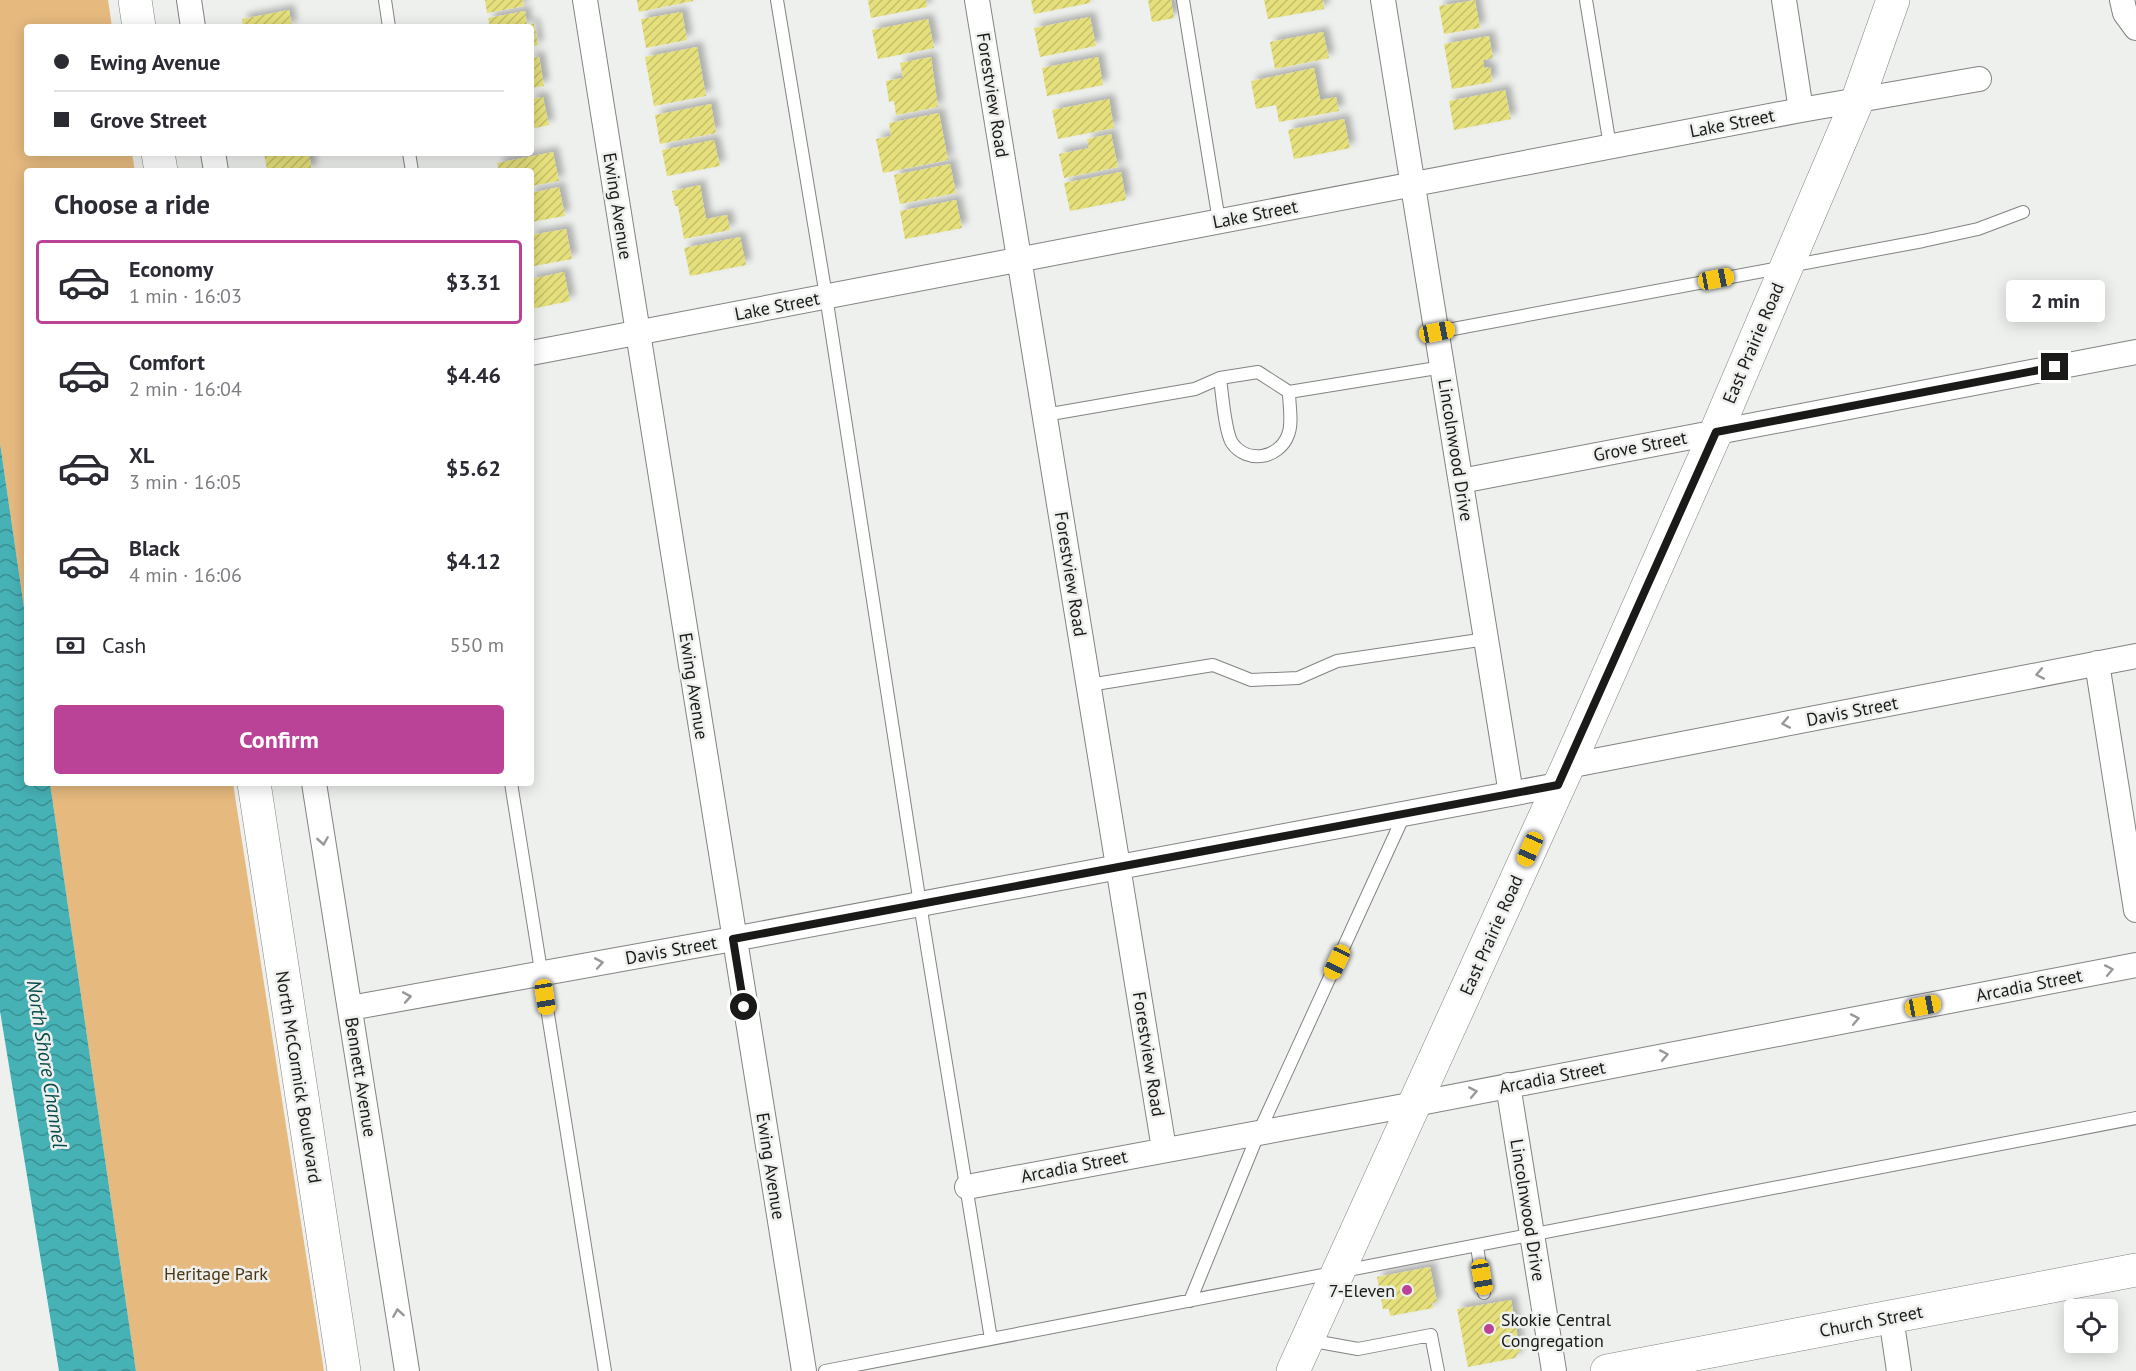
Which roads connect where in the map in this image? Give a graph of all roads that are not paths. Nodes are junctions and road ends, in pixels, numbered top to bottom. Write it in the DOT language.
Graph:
graph roads {
  1 [pos="135,0"];
  2 [pos="189,0"];
  3 [pos="385,0"];
  4 [pos="585,0"];
  5 [pos="777,0"];
  6 [pos="977,0"];
  7 [pos="1183,0"];
  8 [pos="1383,0"];
  9 [pos="1586,0"];
  10 [pos="1784,0"];
  11 [pos="1893,0"];
  12 [pos="2122,0"];
  13 [pos="139,24"];
  14 [pos="193,24"];
  15 [pos="389,24"];
  16 [pos="2136,28"];
  17 [pos="1978,79"];
  18 [pos="1858,99"];
  19 [pos="1801,110"];
  20 [pos="1610,146"];
  21 [pos="1413,184"];
  22 [pos="2023,212"];
  23 [pos="1219,221"];
  24 [pos="1019,259"];
  25 [pos="1786,266"];
  26 [pos="826,296"];
  27 [pos="639,332"];
  28 [pos="1437,332"];
  29 [pos="534,352"];
  30 [pos="2136,352"];
  31 [pos="1443,367"];
  32 [pos="1220,378"];
  33 [pos="1289,392"];
  34 [pos="1045,415"];
  35 [pos="1716,432"];
  36 [pos="1461,481"];
  37 [pos="1486,639"];
  38 [pos="2136,656"];
  39 [pos="2097,663"];
  40 [pos="1089,685"];
  41 [pos="1563,775"];
  42 [pos="254,786"];
  43 [pos="314,786"];
  44 [pos="511,786"];
  45 [pos="1511,794"];
  46 [pos="1405,813"];
  47 [pos="1118,867"];
  48 [pos="920,904"];
  49 [pos="2136,910"];
  50 [pos="733,939"];
  51 [pos="2136,965"];
  52 [pos="542,974"];
  53 [pos="350,1008"];
  54 [pos="1508,1085"];
  55 [pos="1415,1104"];
  56 [pos="2136,1118"];
  57 [pos="1259,1132"];
  58 [pos="1164,1149"];
  59 [pos="967,1187"];
  60 [pos="1532,1235"];
  61 [pos="1476,1246"];
  62 [pos="2136,1270"];
  63 [pos="1337,1272"];
  64 [pos="1484,1293"];
  65 [pos="1190,1300"];
  66 [pos="1891,1317"];
  67 [pos="991,1339"];
  68 [pos="1307,1340"];
  69 [pos="1684,1364"];
  70 [pos="344,1371"];
  71 [pos="407,1371"];
  72 [pos="605,1371"];
  73 [pos="804,1371"];
  74 [pos="825,1371"];
  75 [pos="1293,1371"];
  76 [pos="1438,1371"];
  77 [pos="1554,1371"];
  78 [pos="1607,1371"];
  79 [pos="1899,1371"];
  1 -- 13 [label="street"];
  2 -- 14 [label="street"];
  3 -- 15 [label="lane"];
  4 -- 27 [label="street, Ewing Avenue"];
  5 -- 26 [label="lane"];
  6 -- 24 [label="street, Forestview Road"];
  7 -- 23 [label="lane"];
  8 -- 21 [label="street, Lincolnwood Drive"];
  9 -- 20 [label="lane"];
  10 -- 19 [label="street"];
  11 -- 18 [label="street, East Prairie Road"];
  12 -- 16 [label="street"];
  17 -- 18 [label="street, Lake Street"];
  18 -- 19 [label="street, Lake Street"];
  18 -- 25 [label="street, East Prairie Road"];
  19 -- 20 [label="street, Lake Street"];
  20 -- 21 [label="street, Lake Street"];
  21 -- 23 [label="street, Lake Street"];
  21 -- 28 [label="street, Lincolnwood Drive"];
  22 -- 25 [label="lane"];
  23 -- 24 [label="street, Lake Street"];
  24 -- 26 [label="street, Lake Street"];
  24 -- 34 [label="street, Forestview Road"];
  25 -- 28 [label="lane"];
  25 -- 35 [label="street, East Prairie Road"];
  26 -- 27 [label="street, Lake Street"];
  26 -- 48 [label="lane"];
  27 -- 29 [label="street, Lake Street"];
  27 -- 50 [label="street, Ewing Avenue"];
  28 -- 31 [label="street, Lincolnwood Drive"];
  30 -- 35 [label="street, Grove Street"];
  31 -- 33 [label="lane"];
  31 -- 36 [label="street, Lincolnwood Drive"];
  32 -- 33 [label="lane"];
  32 -- 33 [label="lane"];
  32 -- 34 [label="lane"];
  34 -- 40 [label="street, Forestview Road"];
  35 -- 36 [label="street, Grove Street"];
  35 -- 41 [label="street, East Prairie Road"];
  36 -- 37 [label="street, Lincolnwood Drive"];
  37 -- 40 [label="lane"];
  37 -- 45 [label="street, Lincolnwood Drive"];
  38 -- 39 [label="street, Davis Street"];
  39 -- 41 [label="street, Davis Street, one-way"];
  39 -- 49 [label="street"];
  40 -- 47 [label="street, Forestview Road"];
  41 -- 45 [label="street, Davis Street"];
  41 -- 55 [label="street, East Prairie Road"];
  42 -- 70 [label="street, North McCormick Boulevard"];
  43 -- 53 [label="street, Bennett Avenue, one-way"];
  44 -- 52 [label="lane"];
  45 -- 46 [label="street, Davis Street"];
  46 -- 47 [label="street, Davis Street"];
  46 -- 57 [label="lane"];
  47 -- 48 [label="street, Davis Street"];
  47 -- 58 [label="street, Forestview Road"];
  48 -- 50 [label="street, Davis Street"];
  48 -- 59 [label="lane"];
  52 -- 50 [label="street, Davis Street, one-way"];
  50 -- 73 [label="street, Ewing Avenue"];
  54 -- 51 [label="street, Arcadia Street, one-way"];
  53 -- 52 [label="street, Davis Street, one-way"];
  52 -- 72 [label="lane"];
  71 -- 53 [label="street, Bennett Avenue, one-way"];
  55 -- 54 [label="street, Arcadia Street, one-way"];
  54 -- 60 [label="street, Lincolnwood Drive"];
  55 -- 57 [label="street, Arcadia Street"];
  55 -- 63 [label="street, East Prairie Road"];
  56 -- 60 [label="lane"];
  57 -- 58 [label="street, Arcadia Street"];
  57 -- 65 [label="lane"];
  58 -- 59 [label="street, Arcadia Street"];
  59 -- 67 [label="lane"];
  60 -- 61 [label="lane"];
  60 -- 77 [label="street, Lincolnwood Drive"];
  61 -- 63 [label="lane"];
  61 -- 64 [label="lane"];
  62 -- 66 [label="street, Church Street"];
  63 -- 65 [label="lane"];
  63 -- 68 [label="street, East Prairie Road"];
  65 -- 67 [label="lane"];
  66 -- 69 [label="street, Church Street"];
  66 -- 79 [label="street"];
  67 -- 74 [label="lane"];
  68 -- 75 [label="street, East Prairie Road"];
  68 -- 76 [label="lane"];
  69 -- 78 [label="street, Church Street"];
}
